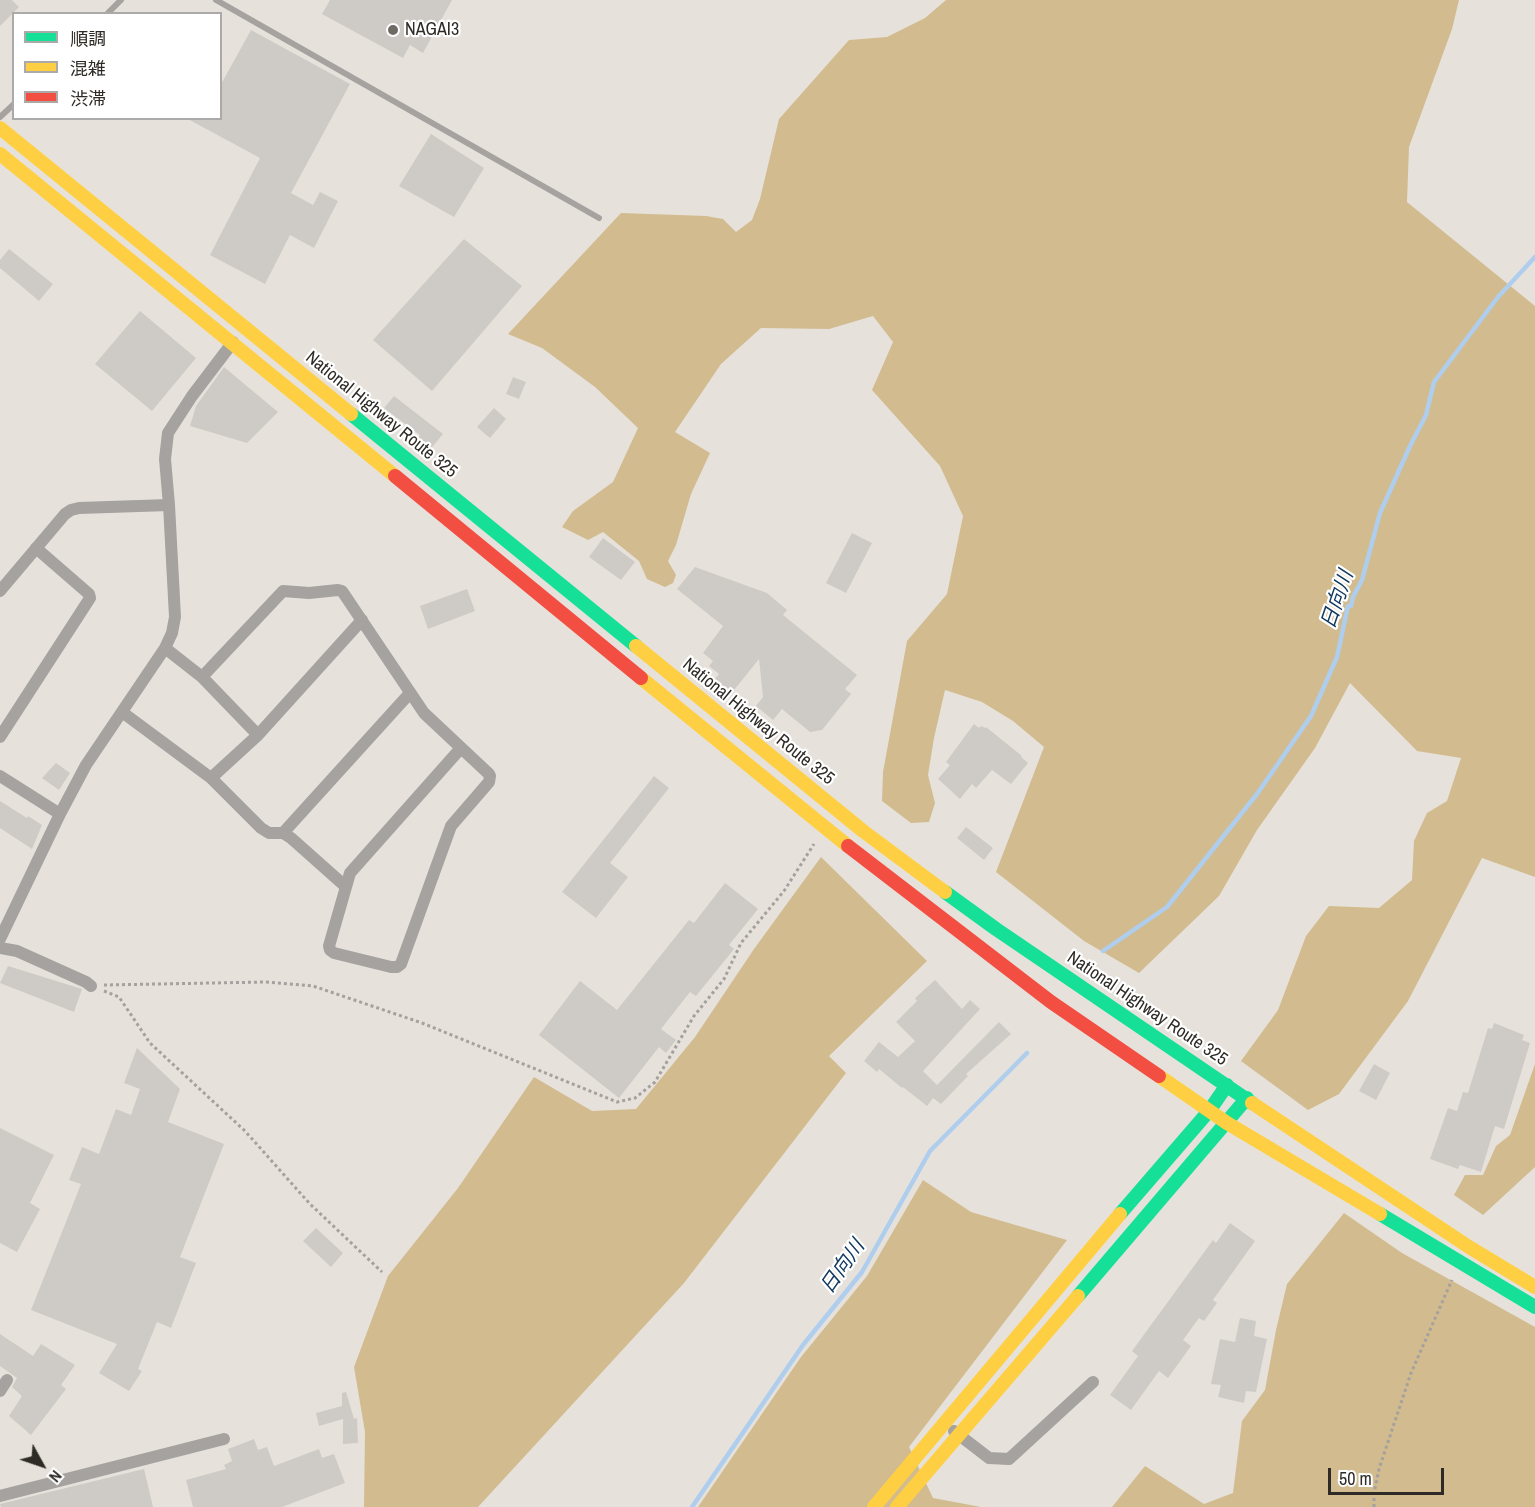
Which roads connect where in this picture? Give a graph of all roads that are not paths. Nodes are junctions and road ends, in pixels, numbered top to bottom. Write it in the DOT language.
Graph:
graph roads {
  1 [pos="121,0"];
  2 [pos="216,0"];
  3 [pos="109,12"];
  4 [pos="12,106"];
  5 [pos="0,117"];
  6 [pos="0,128"];
  7 [pos="0,154"];
  8 [pos="599,218"];
  9 [pos="245,328"];
  10 [pos="232,344"];
  11 [pos="169,506"];
  12 [pos="36,548"];
  13 [pos="0,591"];
  14 [pos="362,620"];
  15 [pos="165,648"];
  16 [pos="202,677"];
  17 [pos="410,693"];
  18 [pos="122,712"];
  19 [pos="1,732"];
  20 [pos="258,735"];
  21 [pos="461,748"];
  22 [pos="0,776"];
  23 [pos="212,778"];
  24 [pos="60,814"];
  25 [pos="283,833"];
  26 [pos="345,886"];
  27 [pos="0,939"];
  28 [pos="0,948"];
  29 [pos="91,986"];
  30 [pos="1227,1085"];
  31 [pos="1247,1098"];
  32 [pos="1209,1111"];
  33 [pos="1227,1123"];
  34 [pos="1535,1287"];
  35 [pos="1535,1307"];
  36 [pos="1093,1382"];
  37 [pos="945,1424"];
  38 [pos="959,1435"];
  39 [pos="224,1439"];
  40 [pos="0,1496"];
  41 [pos="874,1507"];
  42 [pos="897,1507"];
  1 -- 3 [label="lane"];
  2 -- 8 [label="lane"];
  4 -- 5 [label="lane"];
  6 -- 9 [label="main road, National Highway Route 325"];
  7 -- 10 [label="main road"];
  9 -- 10 [label="street"];
  9 -- 30 [label="main road, National Highway Route 325"];
  10 -- 11 [label="street"];
  10 -- 32 [label="main road"];
  11 -- 12 [label="street"];
  11 -- 15 [label="street"];
  12 -- 13 [label="street"];
  12 -- 19 [label="street"];
  14 -- 16 [label="street"];
  14 -- 17 [label="street"];
  14 -- 20 [label="street"];
  15 -- 16 [label="street"];
  15 -- 18 [label="street"];
  16 -- 20 [label="street"];
  17 -- 21 [label="street"];
  17 -- 25 [label="street"];
  18 -- 23 [label="street"];
  18 -- 24 [label="street"];
  20 -- 23 [label="street"];
  21 -- 26 [label="street"];
  21 -- 26 [label="street"];
  22 -- 24 [label="street"];
  23 -- 25 [label="street"];
  24 -- 27 [label="street"];
  25 -- 26 [label="street"];
  28 -- 29 [label="street"];
  30 -- 31 [label="main road, National Highway Route 325"];
  30 -- 32 [label="main road"];
  31 -- 33 [label="main road"];
  31 -- 34 [label="main road, National Highway Route 325"];
  32 -- 33 [label="main road"];
  32 -- 37 [label="main road"];
  33 -- 35 [label="main road"];
  33 -- 38 [label="main road"];
  36 -- 38 [label="street"];
  37 -- 38 [label="street"];
  37 -- 41 [label="main road"];
  38 -- 42 [label="main road"];
  39 -- 40 [label="street"];
}
